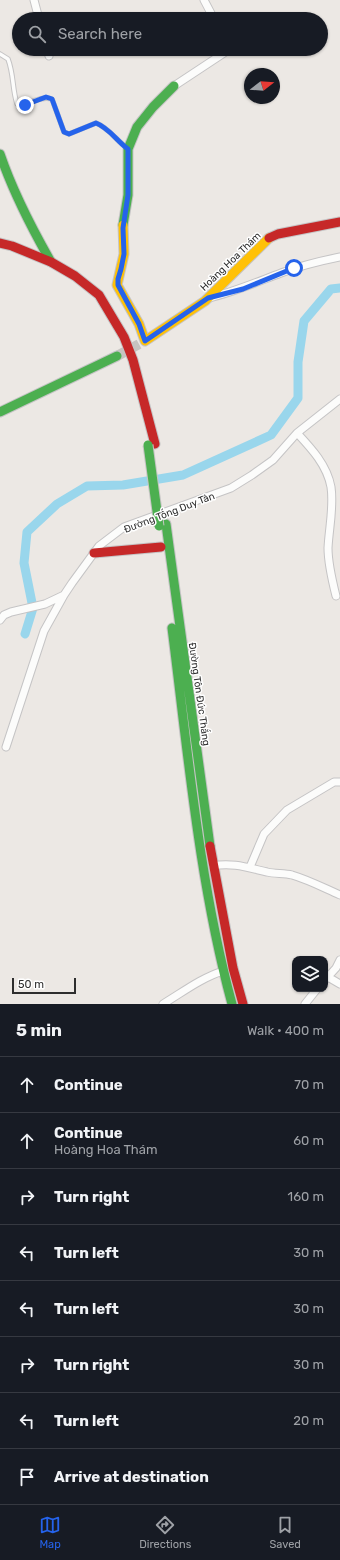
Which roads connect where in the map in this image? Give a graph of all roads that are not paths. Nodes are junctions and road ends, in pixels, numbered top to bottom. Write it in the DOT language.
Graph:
graph roads {
  1 [pos="34,0"];
  2 [pos="204,0"];
  3 [pos="37,12"];
  4 [pos="210,12"];
  5 [pos="0,54"];
  6 [pos="219,56"];
  7 [pos="174,86"];
  8 [pos="128,149"];
  9 [pos="0,154"];
  10 [pos="339,222"];
  11 [pos="0,243"];
  12 [pos="340,257"];
  13 [pos="51,262"];
  14 [pos="208,298"];
  15 [pos="117,356"];
  16 [pos="340,399"];
  17 [pos="0,412"];
  18 [pos="297,433"];
  19 [pos="162,525"];
  20 [pos="161,547"];
  21 [pos="94,553"];
  22 [pos="64,595"];
  23 [pos="336,596"];
  24 [pos="0,620"];
  25 [pos="6,747"];
  26 [pos="340,782"];
  27 [pos="213,866"];
  28 [pos="250,867"];
  29 [pos="340,895"];
  30 [pos="340,960"];
  31 [pos="223,971"];
  32 [pos="328,977"];
  33 [pos="328,978"];
  34 [pos="340,984"];
  35 [pos="314,992"];
  36 [pos="164,1004"];
  37 [pos="232,1004"];
  38 [pos="243,1004"];
  39 [pos="304,1004"];
  1 -- 3 [label="street"];
  2 -- 4 [label="street"];
  5 -- 8 [label="lane"];
  6 -- 7 [label="street"];
  7 -- 8 [label="main road"];
  8 -- 14 [label="main road, Hoàng Hoa Thám"];
  9 -- 13 [label="main road"];
  10 -- 14 [label="main road, Hoàng Hoa Thám"];
  11 -- 13 [label="main road, Đường Tôn Đức Thắng"];
  12 -- 14 [label="street"];
  13 -- 19 [label="main road, Đường Tôn Đức Thắng, bridge"];
  15 -- 17 [label="main road"];
  16 -- 18 [label="street, Đường Tống Duy Tân"];
  18 -- 21 [label="street, Đường Tống Duy Tân"];
  18 -- 23 [label="street"];
  19 -- 20 [label="main road, Đường Tôn Đức Thắng"];
  19 -- 27 [label="main road, Đường Tôn Đức Thắng"];
  20 -- 21 [label="main road"];
  20 -- 31 [label="main road, Đường Tôn Đức Thắng"];
  21 -- 22 [label="street, Đường Tống Duy Tân"];
  22 -- 24 [label="street"];
  22 -- 25 [label="street, Đường Tống Duy Tân"];
  26 -- 28 [label="street"];
  27 -- 28 [label="street"];
  27 -- 38 [label="main road, Đường Tôn Đức Thắng"];
  28 -- 29 [label="street"];
  30 -- 32 [label="street"];
  31 -- 36 [label="street"];
  31 -- 37 [label="main road, Đường Tôn Đức Thắng"];
  33 -- 34 [label="street"];
  35 -- 39 [label="street"];
}
